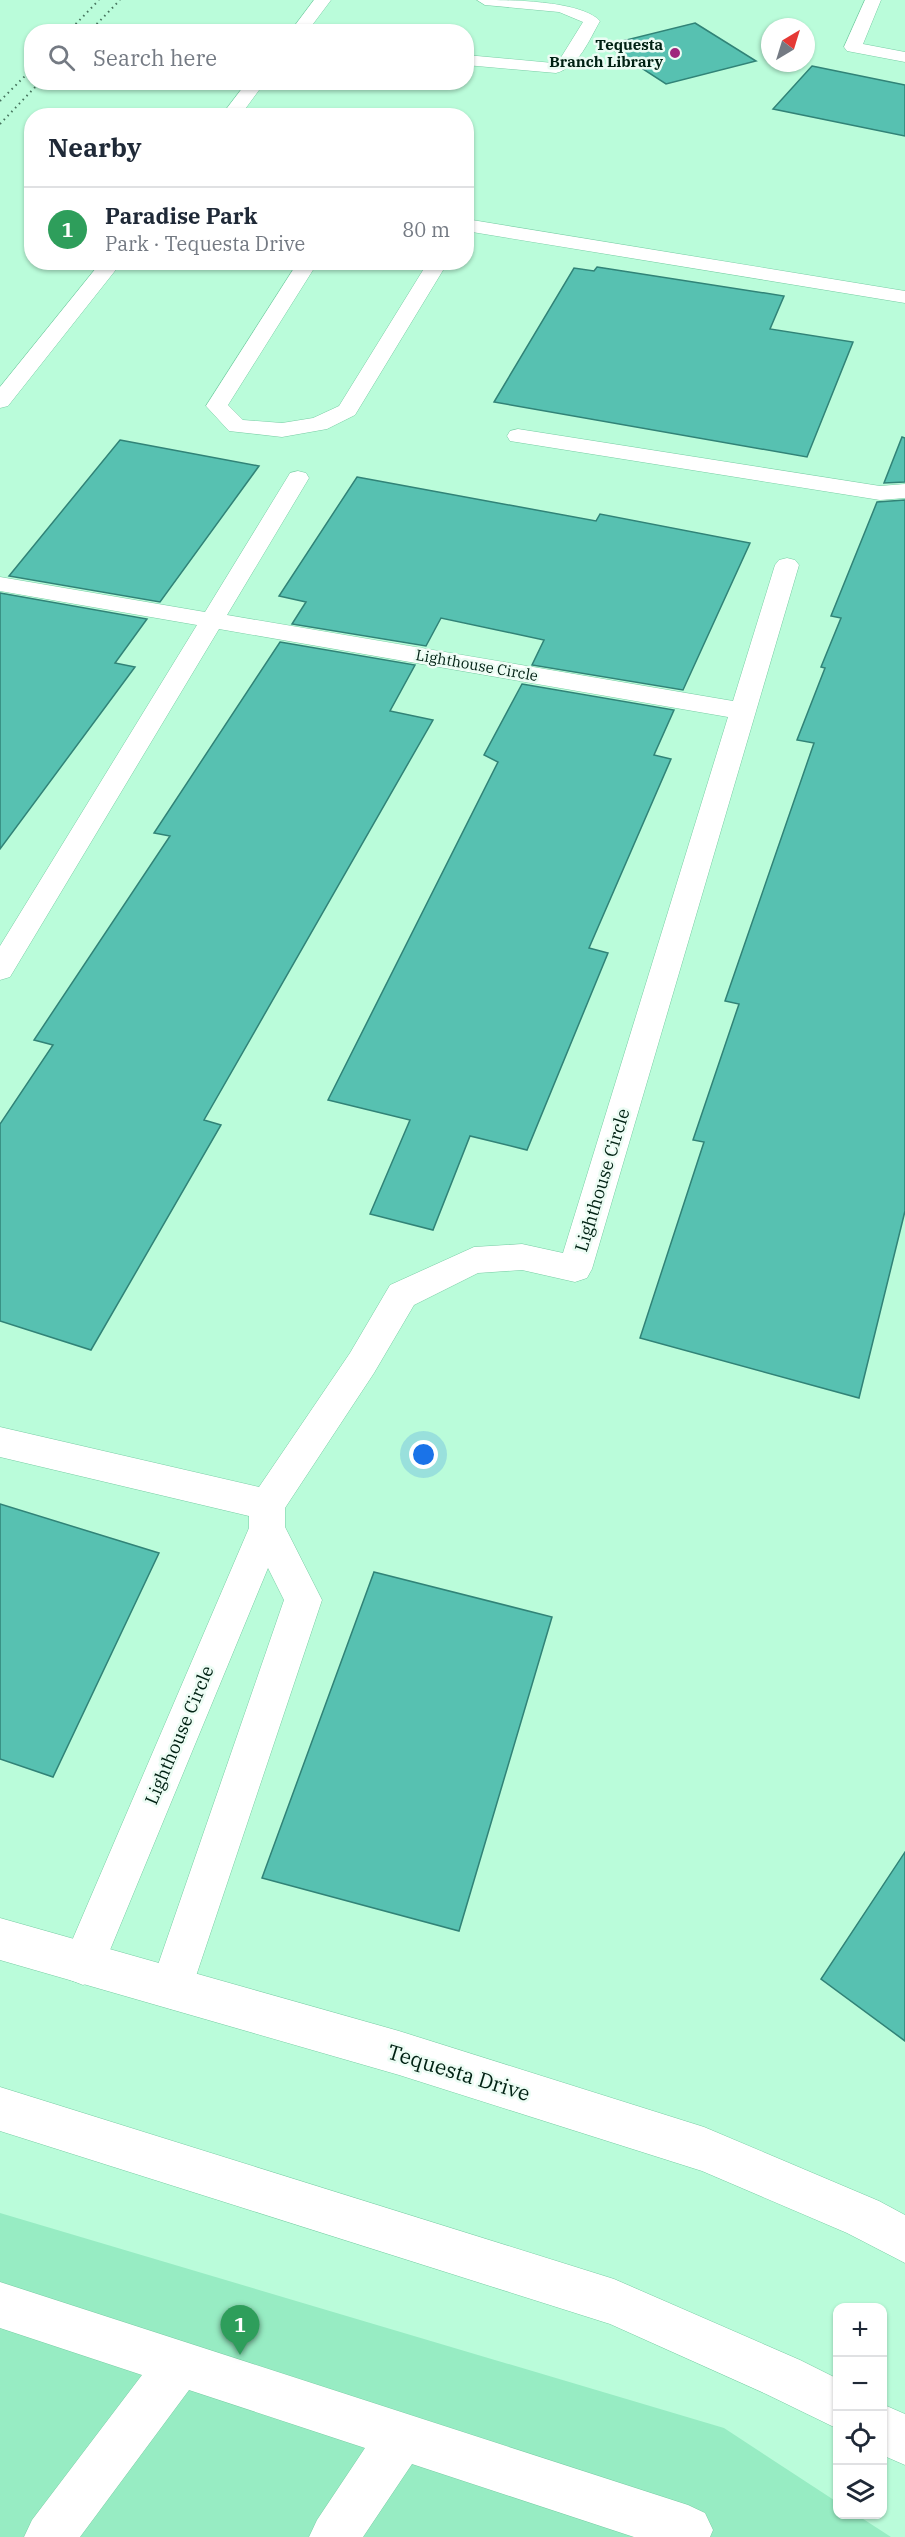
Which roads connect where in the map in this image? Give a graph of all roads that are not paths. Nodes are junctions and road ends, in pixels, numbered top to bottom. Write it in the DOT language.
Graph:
graph roads {
  1 [pos="323,0"];
  2 [pos="484,0"];
  3 [pos="873,0"];
  4 [pos="304,24"];
  5 [pos="905,57"];
  6 [pos="474,61"];
  7 [pos="251,90"];
  8 [pos="236,108"];
  9 [pos="474,226"];
  10 [pos="106,270"];
  11 [pos="303,270"];
  12 [pos="433,270"];
  13 [pos="905,297"];
  14 [pos="0,401"];
  15 [pos="518,436"];
  16 [pos="298,478"];
  17 [pos="905,491"];
  18 [pos="787,565"];
  19 [pos="0,584"];
  20 [pos="211,620"];
  21 [pos="743,711"];
  22 [pos="0,970"];
  23 [pos="0,1442"];
  24 [pos="267,1516"];
  25 [pos="0,1939"];
  26 [pos="84,1964"];
  27 [pos="171,1988"];
  28 [pos="0,2109"];
  29 [pos="905,2240"];
  30 [pos="0,2305"];
  31 [pos="180,2363"];
  32 [pos="833,2403"];
  33 [pos="887,2431"];
  34 [pos="402,2437"];
  35 [pos="905,2441"];
  36 [pos="686,2534"];
  37 [pos="49,2537"];
  38 [pos="334,2537"];
  1 -- 4 [label="street"];
  2 -- 6 [label="street"];
  3 -- 5 [label="street"];
  7 -- 8 [label="street"];
  9 -- 13 [label="street"];
  10 -- 14 [label="street"];
  11 -- 12 [label="street"];
  15 -- 17 [label="street"];
  16 -- 20 [label="street"];
  18 -- 21 [label="street, Lighthouse Circle"];
  19 -- 20 [label="street, Lighthouse Circle"];
  20 -- 21 [label="street, Lighthouse Circle"];
  20 -- 22 [label="street"];
  21 -- 24 [label="street, Lighthouse Circle"];
  23 -- 24 [label="street"];
  24 -- 26 [label="street, Lighthouse Circle"];
  24 -- 27 [label="street"];
  25 -- 26 [label="street, Tequesta Drive"];
  26 -- 27 [label="street, Tequesta Drive"];
  27 -- 29 [label="street, Tequesta Drive"];
  28 -- 32 [label="street"];
  30 -- 31 [label="street"];
  31 -- 34 [label="street"];
  31 -- 37 [label="street"];
  33 -- 35 [label="street"];
  34 -- 36 [label="street"];
  34 -- 38 [label="street"];
}
